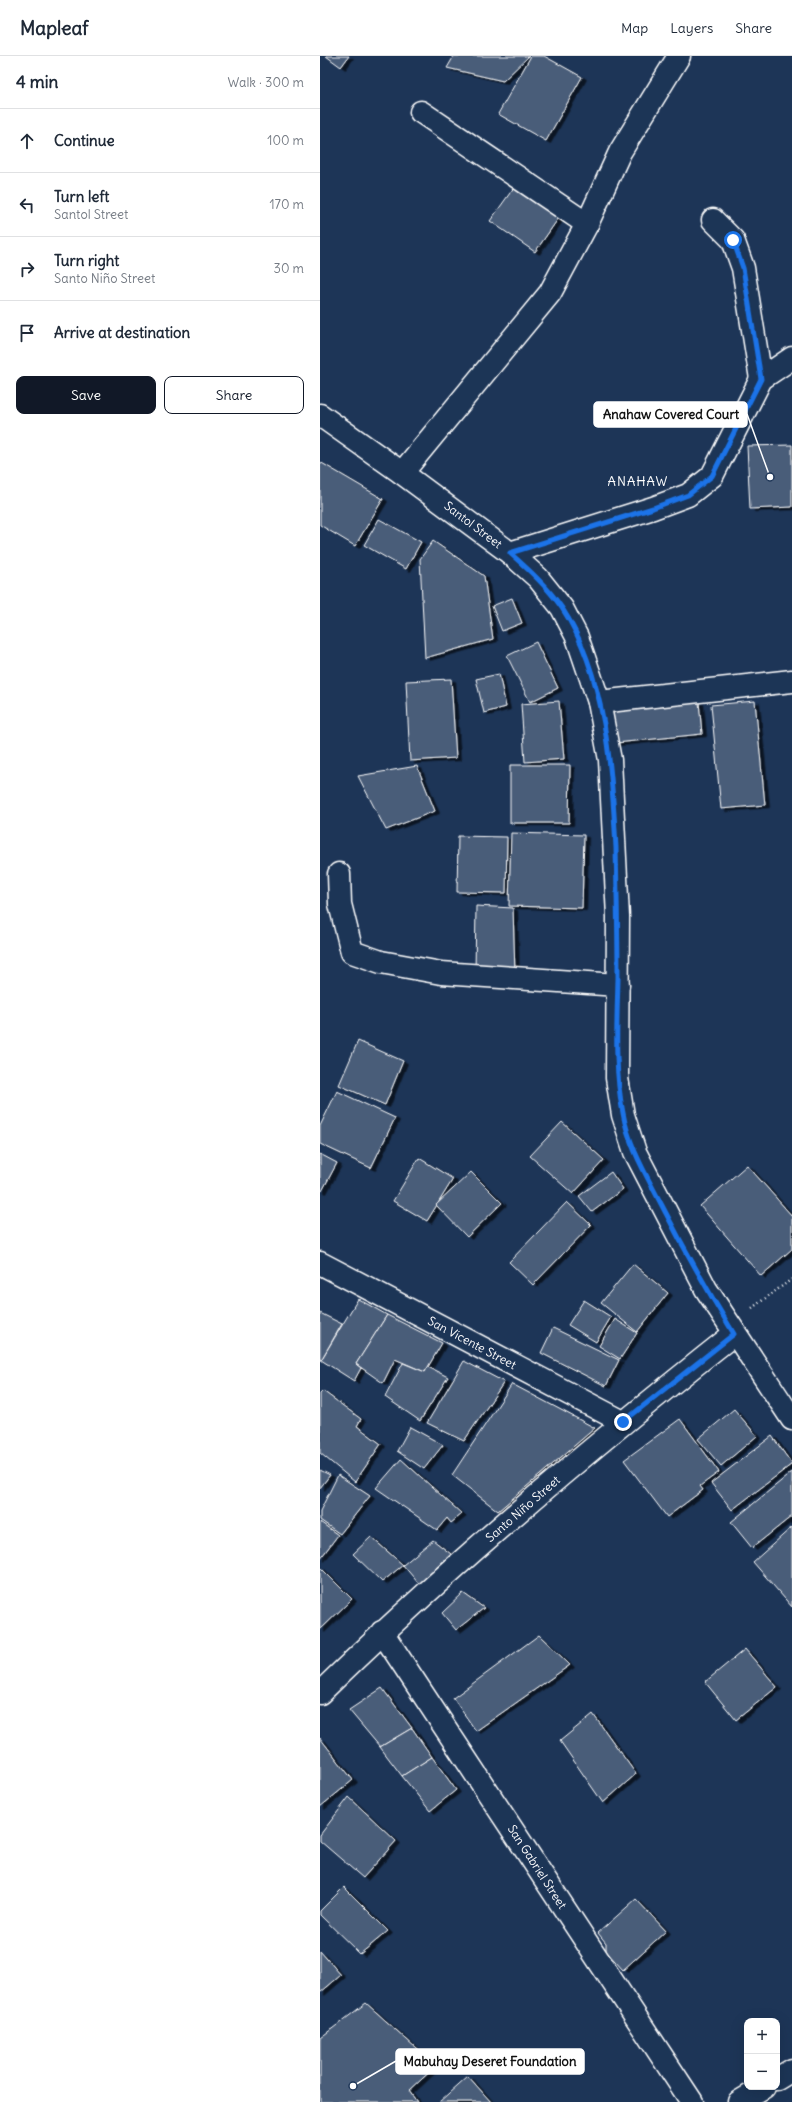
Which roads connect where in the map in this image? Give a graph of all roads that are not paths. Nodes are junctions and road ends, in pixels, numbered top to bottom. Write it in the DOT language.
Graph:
graph roads {
  1 [pos="679,56"];
  2 [pos="421,112"];
  3 [pos="713,220"];
  4 [pos="587,224"];
  5 [pos="792,358"];
  6 [pos="761,379"];
  7 [pos="320,415"];
  8 [pos="402,473"];
  9 [pos="510,553"];
  10 [pos="792,681"];
  11 [pos="599,702"];
  12 [pos="339,874"];
  13 [pos="618,985"];
  14 [pos="320,1264"];
  15 [pos="732,1329"];
  16 [pos="792,1419"];
  17 [pos="623,1422"];
  18 [pos="382,1632"];
  19 [pos="320,1693"];
  20 [pos="792,2070"];
  21 [pos="780,2077"];
  22 [pos="759,2090"];
  23 [pos="692,2102"];
  24 [pos="739,2102"];
  1 -- 4 [label="street"];
  2 -- 4 [label="street"];
  3 -- 6 [label="street"];
  4 -- 8 [label="street"];
  5 -- 6 [label="street"];
  6 -- 9 [label="street"];
  7 -- 8 [label="street, Santol Street"];
  8 -- 9 [label="street, Santol Street"];
  9 -- 11 [label="street, Santol Street"];
  10 -- 11 [label="street"];
  11 -- 13 [label="street, Santol Street"];
  12 -- 13 [label="street"];
  13 -- 15 [label="street, Santol Street"];
  14 -- 17 [label="street, San Vicente Street"];
  15 -- 16 [label="street, Santol Street"];
  15 -- 17 [label="street, Santo Niño Street"];
  17 -- 18 [label="street, Santo Niño Street"];
  18 -- 19 [label="street, Santo Niño Street"];
  18 -- 23 [label="street, San Gabriel Street"];
  20 -- 21 [label="street"];
  22 -- 24 [label="street"];
}
